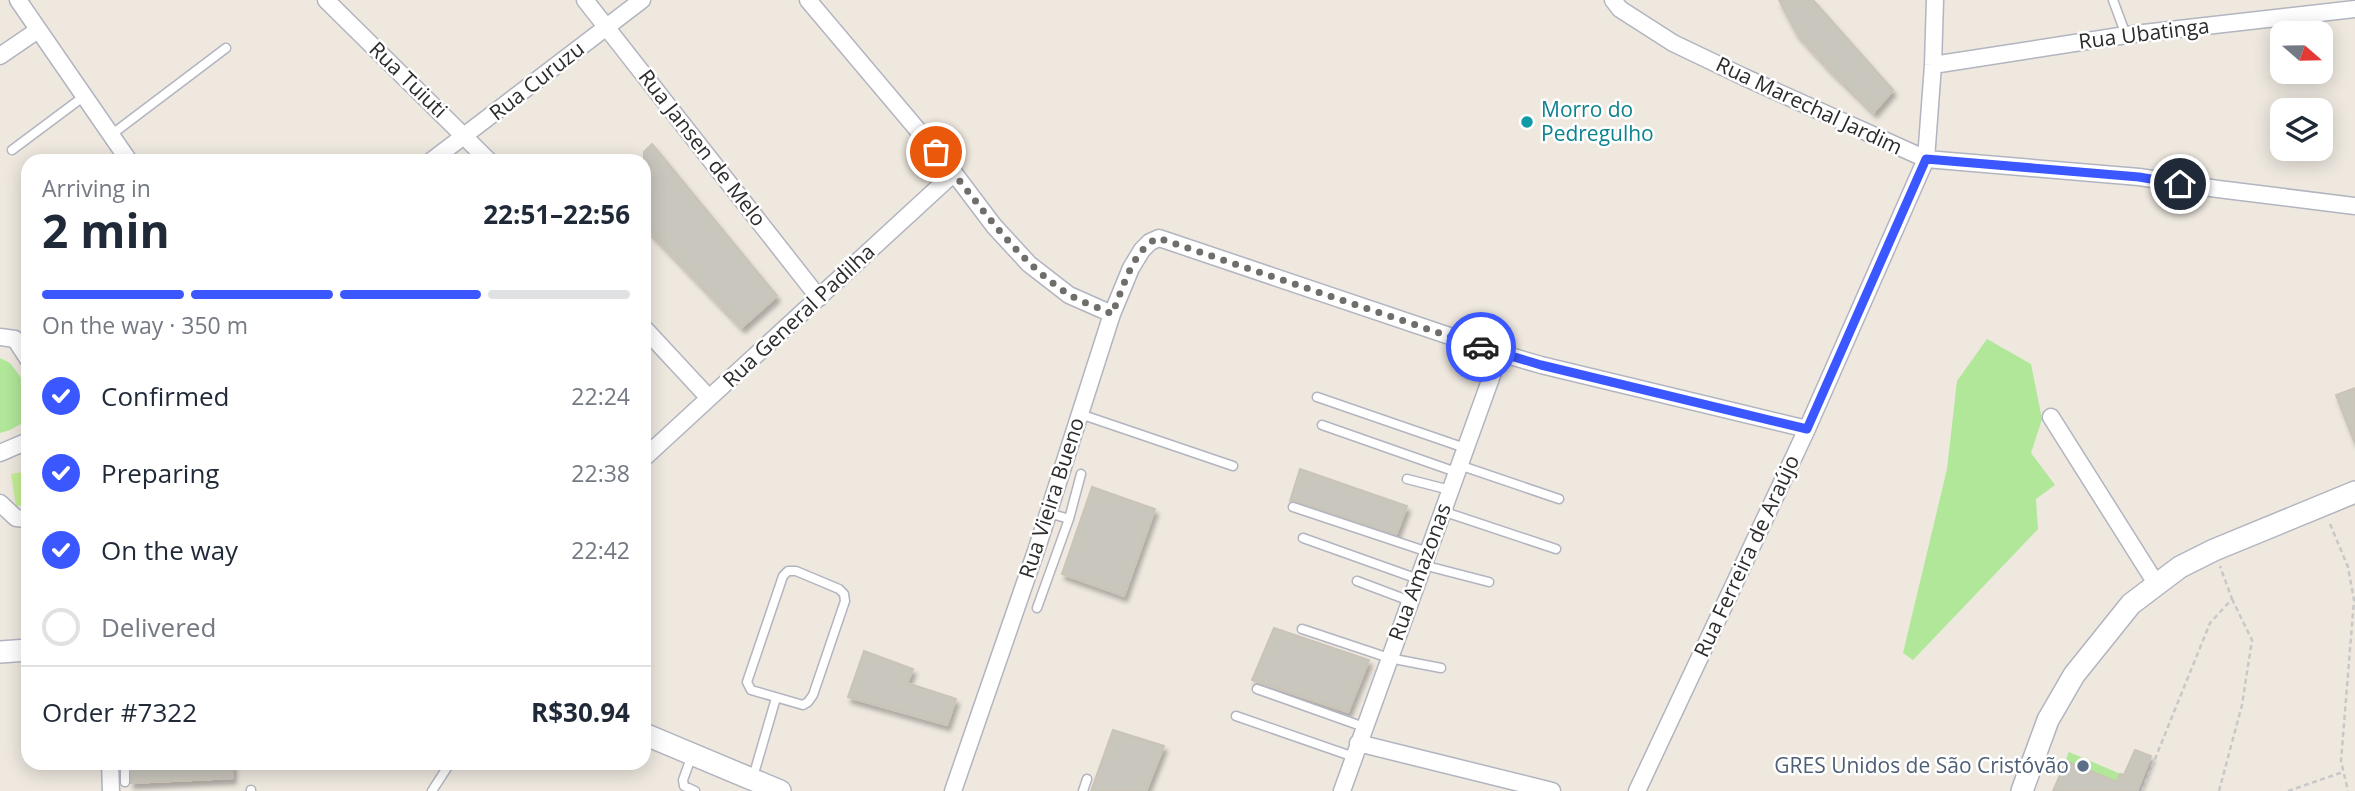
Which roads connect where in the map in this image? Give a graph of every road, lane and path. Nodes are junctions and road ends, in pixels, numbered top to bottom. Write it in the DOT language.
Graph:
graph roads {
  1 [pos="18,0"];
  2 [pos="326,0"];
  3 [pos="584,0"];
  4 [pos="642,0"];
  5 [pos="808,0"];
  6 [pos="1614,0"];
  7 [pos="1935,0"];
  8 [pos="2113,0"];
  9 [pos="2355,9"];
  10 [pos="607,26"];
  11 [pos="38,30"];
  12 [pos="2126,35"];
  13 [pos="226,48"];
  14 [pos="0,56"];
  15 [pos="1933,65"];
  16 [pos="83,97"];
  17 [pos="110,136"];
  18 [pos="466,136"];
  19 [pos="12,150"];
  20 [pos="124,154"];
  21 [pos="441,154"];
  22 [pos="483,154"];
  23 [pos="1926,159"];
  24 [pos="954,173"];
  25 [pos="2355,206"];
  26 [pos="819,298"];
  27 [pos="1112,314"];
  28 [pos="651,336"];
  29 [pos="0,337"];
  30 [pos="21,348"];
  31 [pos="1500,353"];
  32 [pos="1317,397"];
  33 [pos="709,398"];
  34 [pos="1080,414"];
  35 [pos="2051,416"];
  36 [pos="1322,425"];
  37 [pos="1807,429"];
  38 [pos="21,444"];
  39 [pos="1465,448"];
  40 [pos="651,452"];
  41 [pos="0,453"];
  42 [pos="1233,466"];
  43 [pos="1458,469"];
  44 [pos="1082,474"];
  45 [pos="1407,479"];
  46 [pos="1450,490"];
  47 [pos="2355,492"];
  48 [pos="1559,499"];
  49 [pos="0,503"];
  50 [pos="2323,504"];
  51 [pos="1293,507"];
  52 [pos="1442,511"];
  53 [pos="1049,513"];
  54 [pos="21,518"];
  55 [pos="1069,519"];
  56 [pos="1303,538"];
  57 [pos="1556,549"];
  58 [pos="2214,550"];
  59 [pos="1423,565"];
  60 [pos="1357,581"];
  61 [pos="1489,582"];
  62 [pos="2157,585"];
  63 [pos="2232,599"];
  64 [pos="1410,601"];
  65 [pos="1037,608"];
  66 [pos="1302,629"];
  67 [pos="21,650"];
  68 [pos="0,652"];
  69 [pos="1389,658"];
  70 [pos="1441,668"];
  71 [pos="1257,689"];
  72 [pos="776,698"];
  73 [pos="1236,716"];
  74 [pos="1364,727"];
  75 [pos="651,737"];
  76 [pos="1356,750"];
  77 [pos="692,755"];
  78 [pos="112,770"];
  79 [pos="123,770"];
  80 [pos="446,770"];
  81 [pos="2343,772"];
  82 [pos="752,779"];
  83 [pos="1087,779"];
  84 [pos="118,787"];
  85 [pos="432,791"];
  86 [pos="695,791"];
  87 [pos="779,791"];
  88 [pos="953,791"];
  89 [pos="1083,791"];
  90 [pos="1342,791"];
  91 [pos="1552,791"];
  92 [pos="1637,791"];
  93 [pos="2022,791"];
  94 [pos="2142,791"];
  95 [pos="2218,791"];
  96 [pos="2288,791"];
  97 [pos="2348,791"];
  1 -- 11 [label="street"];
  2 -- 18 [label="street, Rua Tuiuti"];
  3 -- 10 [label="street, Rua Jansen de Melo"];
  4 -- 10 [label="street, Rua Curuzu"];
  5 -- 24 [label="street"];
  6 -- 23 [label="street, Rua Marechal Jardim"];
  7 -- 15 [label="street, Rua Ferreira de Araújo"];
  8 -- 12 [label="lane"];
  9 -- 12 [label="street, Rua Ubatinga"];
  10 -- 18 [label="street, Rua Curuzu"];
  10 -- 26 [label="street, Rua Jansen de Melo"];
  11 -- 14 [label="street"];
  11 -- 16 [label="street"];
  12 -- 15 [label="street, Rua Ubatinga"];
  13 -- 17 [label="lane"];
  15 -- 23 [label="street, Rua Ferreira de Araújo"];
  16 -- 17 [label="street"];
  16 -- 19 [label="lane"];
  17 -- 20 [label="street"];
  18 -- 21 [label="street, Rua Curuzu"];
  18 -- 22 [label="street, Rua Tuiuti"];
  23 -- 25 [label="street, Rua Marechal Jardim"];
  23 -- 37 [label="street, Rua Ferreira de Araújo"];
  24 -- 26 [label="street, Rua General Padilha"];
  24 -- 27 [label="street"];
  26 -- 33 [label="street, Rua General Padilha"];
  27 -- 31 [label="street, Rua Vieira Bueno"];
  27 -- 34 [label="street, Rua Vieira Bueno"];
  28 -- 33 [label="street"];
  29 -- 30 [label="street"];
  31 -- 37 [label="street"];
  31 -- 39 [label="street, Rua Amazonas"];
  32 -- 39 [label="lane"];
  33 -- 40 [label="street, Rua General Padilha"];
  34 -- 42 [label="lane"];
  34 -- 53 [label="street, Rua Vieira Bueno"];
  35 -- 62 [label="street"];
  36 -- 43 [label="lane"];
  37 -- 92 [label="street, Rua Ferreira de Araújo"];
  38 -- 41 [label="street"];
  39 -- 43 [label="street, Rua Amazonas"];
  43 -- 46 [label="street, Rua Amazonas"];
  43 -- 48 [label="lane"];
  44 -- 55 [label="lane"];
  45 -- 46 [label="lane"];
  46 -- 52 [label="street, Rua Amazonas"];
  47 -- 50 [label="street"];
  49 -- 54 [label="street"];
  50 -- 58 [label="street"];
  50 -- 81 [label="path"];
  51 -- 59 [label="lane"];
  52 -- 57 [label="lane"];
  52 -- 59 [label="street, Rua Amazonas"];
  53 -- 55 [label="lane"];
  53 -- 88 [label="street, Rua Vieira Bueno"];
  55 -- 65 [label="lane"];
  56 -- 59 [label="lane"];
  58 -- 62 [label="street"];
  58 -- 63 [label="path"];
  59 -- 61 [label="lane"];
  59 -- 64 [label="street, Rua Amazonas"];
  60 -- 64 [label="lane"];
  62 -- 93 [label="street"];
  63 -- 94 [label="path"];
  63 -- 95 [label="path"];
  64 -- 69 [label="street, Rua Amazonas"];
  66 -- 69 [label="lane"];
  67 -- 68 [label="street"];
  69 -- 70 [label="lane"];
  69 -- 74 [label="street, Rua Amazonas"];
  71 -- 74 [label="lane"];
  72 -- 72 [label="lane"];
  72 -- 82 [label="lane"];
  73 -- 76 [label="lane"];
  74 -- 76 [label="street, Rua Amazonas"];
  75 -- 77 [label="street"];
  76 -- 90 [label="street, Rua Amazonas"];
  76 -- 91 [label="street"];
  77 -- 82 [label="street"];
  77 -- 86 [label="lane"];
  78 -- 84 [label="street"];
  79 -- 84 [label="lane"];
  80 -- 85 [label="lane"];
  81 -- 96 [label="path"];
  81 -- 97 [label="path"];
  82 -- 87 [label="street"];
  83 -- 89 [label="lane"];
}
